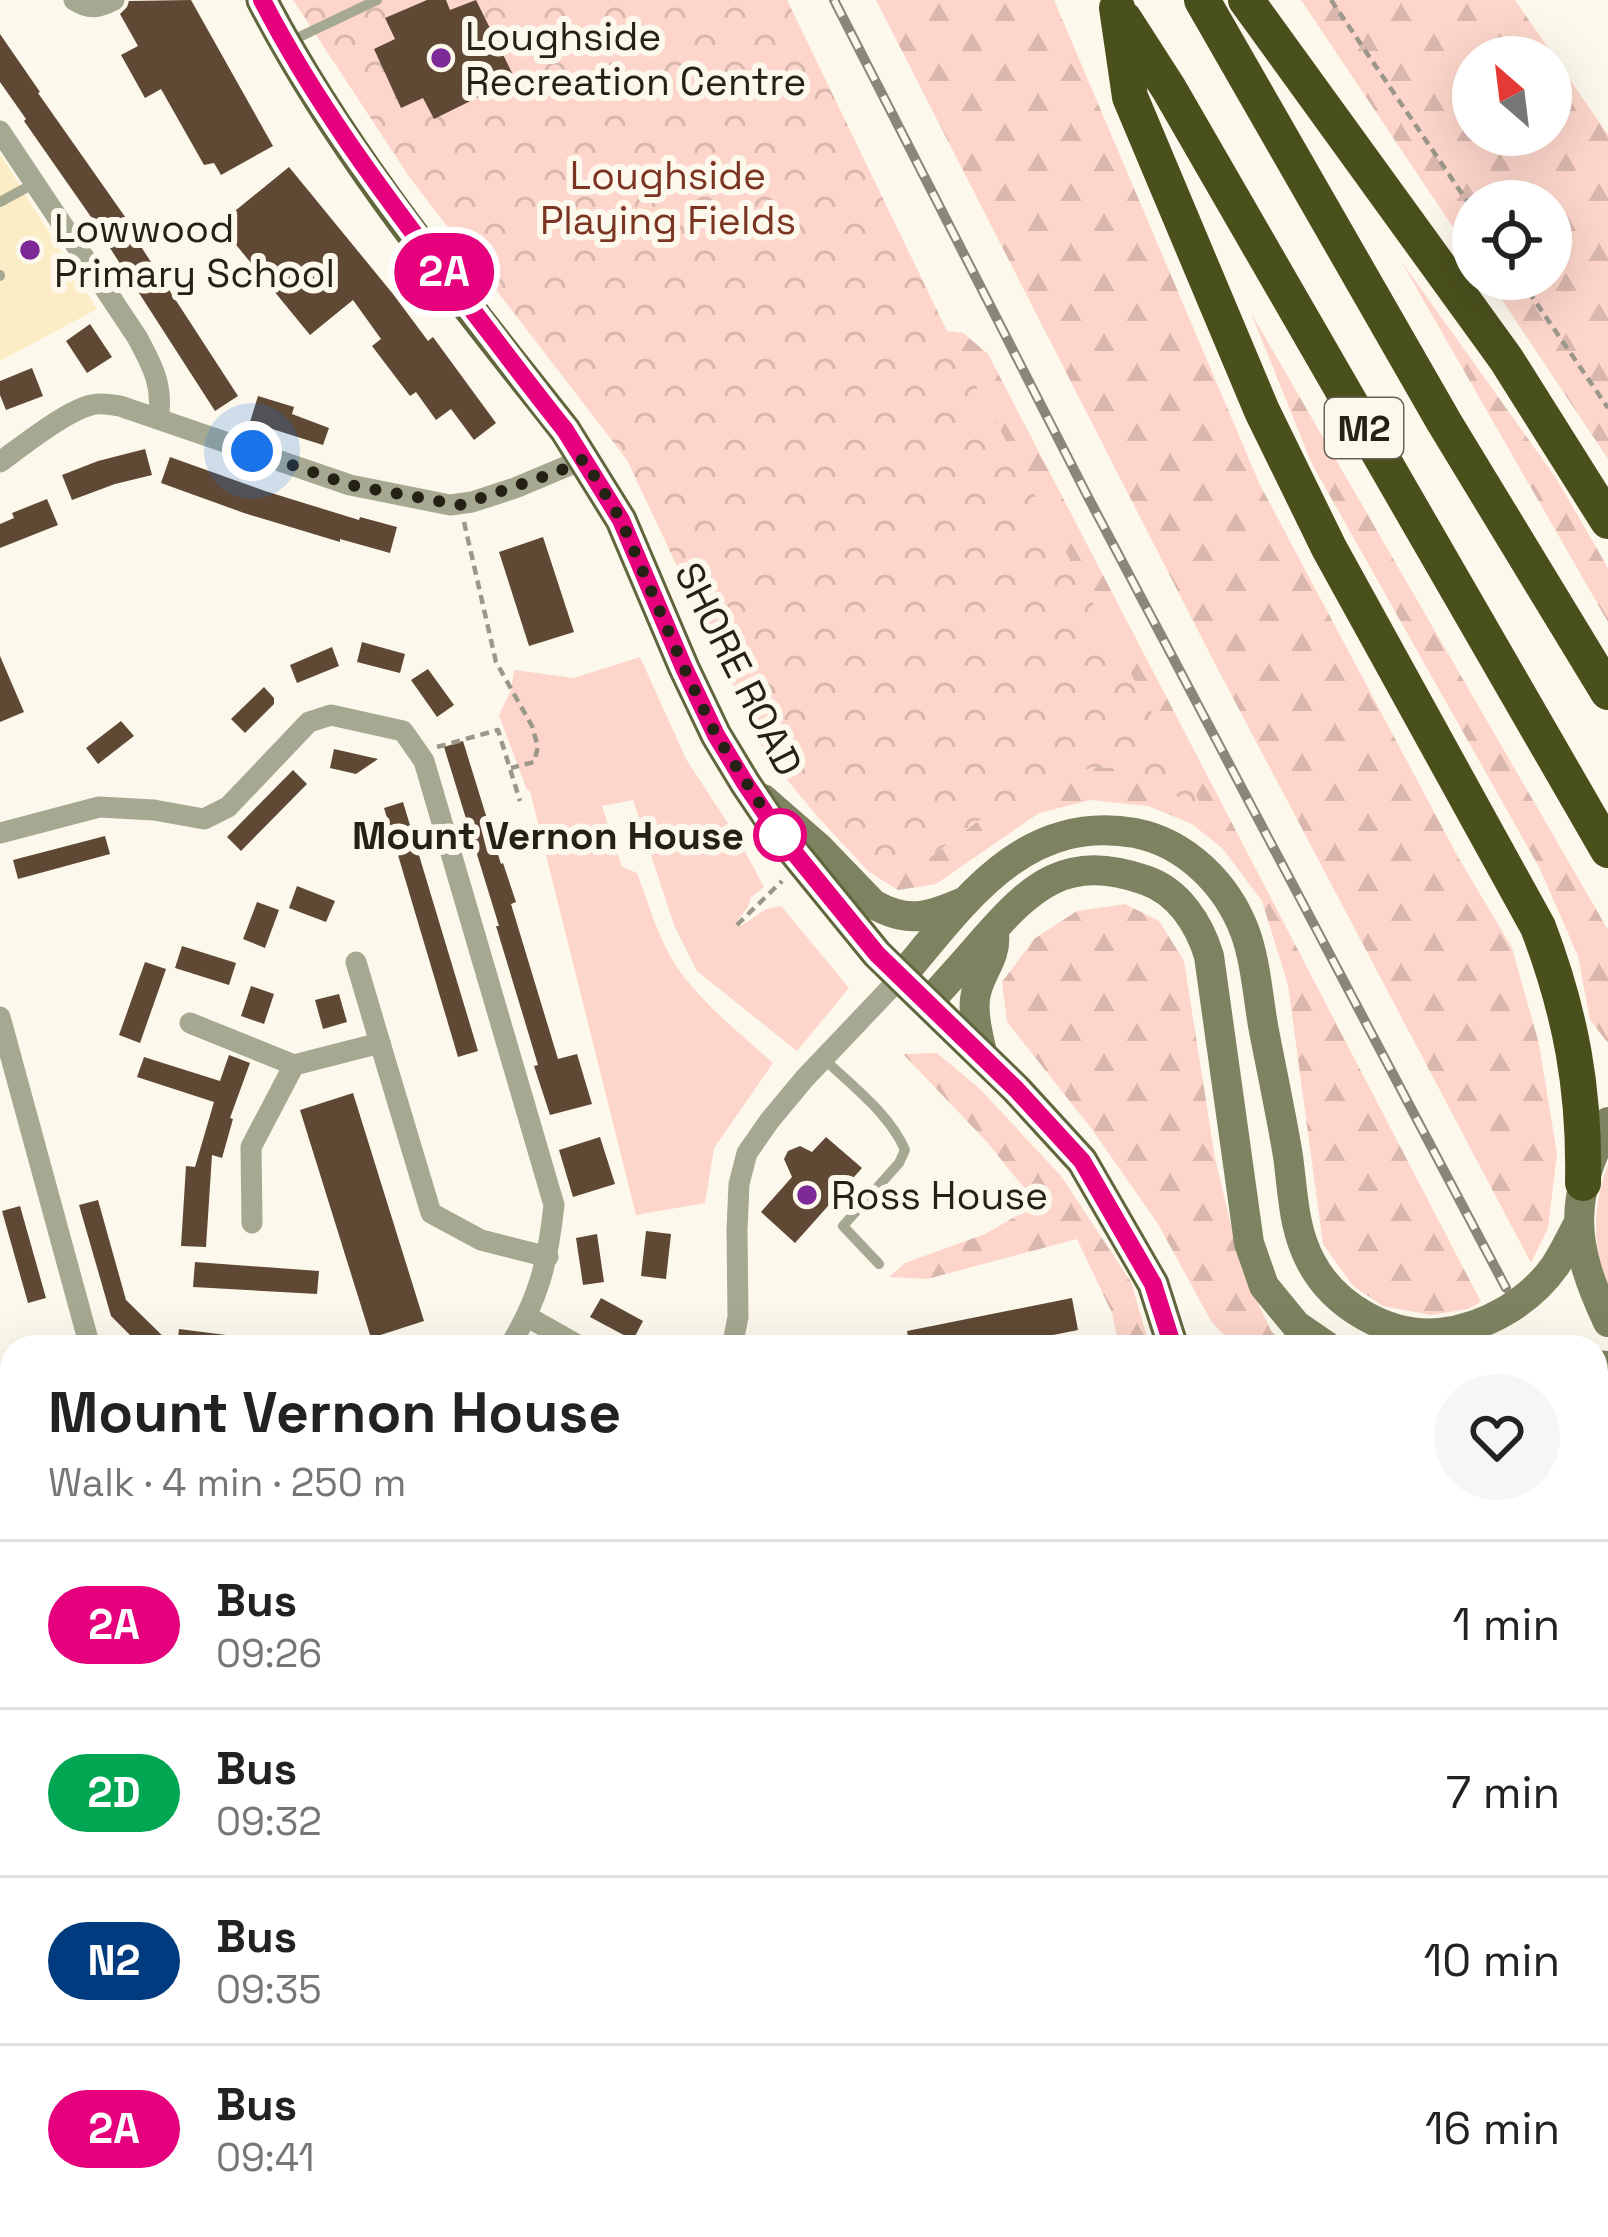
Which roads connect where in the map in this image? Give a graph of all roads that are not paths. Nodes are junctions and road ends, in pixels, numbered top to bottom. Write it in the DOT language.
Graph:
graph roads {
  1 [pos="74,0"];
  2 [pos="113,0"];
  3 [pos="262,0"];
  4 [pos="377,0"];
  5 [pos="1202,0"];
  6 [pos="1246,0"];
  7 [pos="1115,4"];
  8 [pos="284,44"];
  9 [pos="0,131"];
  10 [pos="33,184"];
  11 [pos="0,202"];
  12 [pos="158,419"];
  13 [pos="584,459"];
  14 [pos="0,462"];
  15 [pos="1608,521"];
  16 [pos="1608,692"];
  17 [pos="745,783"];
  18 [pos="0,832"];
  19 [pos="1608,850"];
  20 [pos="971,898"];
  21 [pos="993,929"];
  22 [pos="356,962"];
  23 [pos="901,977"];
  24 [pos="927,1004"];
  25 [pos="0,1017"];
  26 [pos="190,1023"];
  27 [pos="380,1043"];
  28 [pos="982,1057"];
  29 [pos="823,1058"];
  30 [pos="294,1065"];
  31 [pos="1608,1122"];
  32 [pos="1583,1183"];
  33 [pos="252,1223"];
  34 [pos="1577,1226"];
  35 [pos="548,1257"];
  36 [pos="879,1264"];
  37 [pos="528,1317"];
  38 [pos="1608,1322"];
  39 [pos="87,1335"];
  40 [pos="516,1335"];
  41 [pos="560,1335"];
  42 [pos="734,1335"];
  43 [pos="1169,1335"];
  44 [pos="1311,1335"];
  1 -- 2 [label="street"];
  3 -- 8 [label="main road, SHORE ROAD"];
  4 -- 8 [label="lane"];
  5 -- 16 [label="highway, M2"];
  6 -- 15 [label="highway"];
  7 -- 19 [label="highway, M2"];
  7 -- 32 [label="highway"];
  8 -- 13 [label="main road, SHORE ROAD"];
  9 -- 10 [label="street"];
  10 -- 11 [label="lane"];
  10 -- 12 [label="street"];
  12 -- 13 [label="street"];
  12 -- 14 [label="street"];
  13 -- 17 [label="main road, SHORE ROAD"];
  17 -- 20 [label="street"];
  17 -- 23 [label="main road, SHORE ROAD"];
  18 -- 35 [label="street"];
  20 -- 23 [label="street"];
  20 -- 34 [label="street"];
  21 -- 24 [label="street"];
  21 -- 28 [label="street"];
  21 -- 44 [label="street"];
  22 -- 27 [label="street"];
  23 -- 24 [label="main road, SHORE ROAD"];
  23 -- 29 [label="street"];
  24 -- 28 [label="main road, SHORE ROAD"];
  25 -- 39 [label="street"];
  26 -- 30 [label="street"];
  27 -- 30 [label="street"];
  27 -- 35 [label="street"];
  28 -- 43 [label="main road, SHORE ROAD"];
  29 -- 36 [label="lane"];
  29 -- 42 [label="street"];
  30 -- 33 [label="street"];
  31 -- 32 [label="street"];
  32 -- 34 [label="street"];
  34 -- 38 [label="street"];
  35 -- 37 [label="street"];
  37 -- 40 [label="street"];
  37 -- 41 [label="street"];
}
